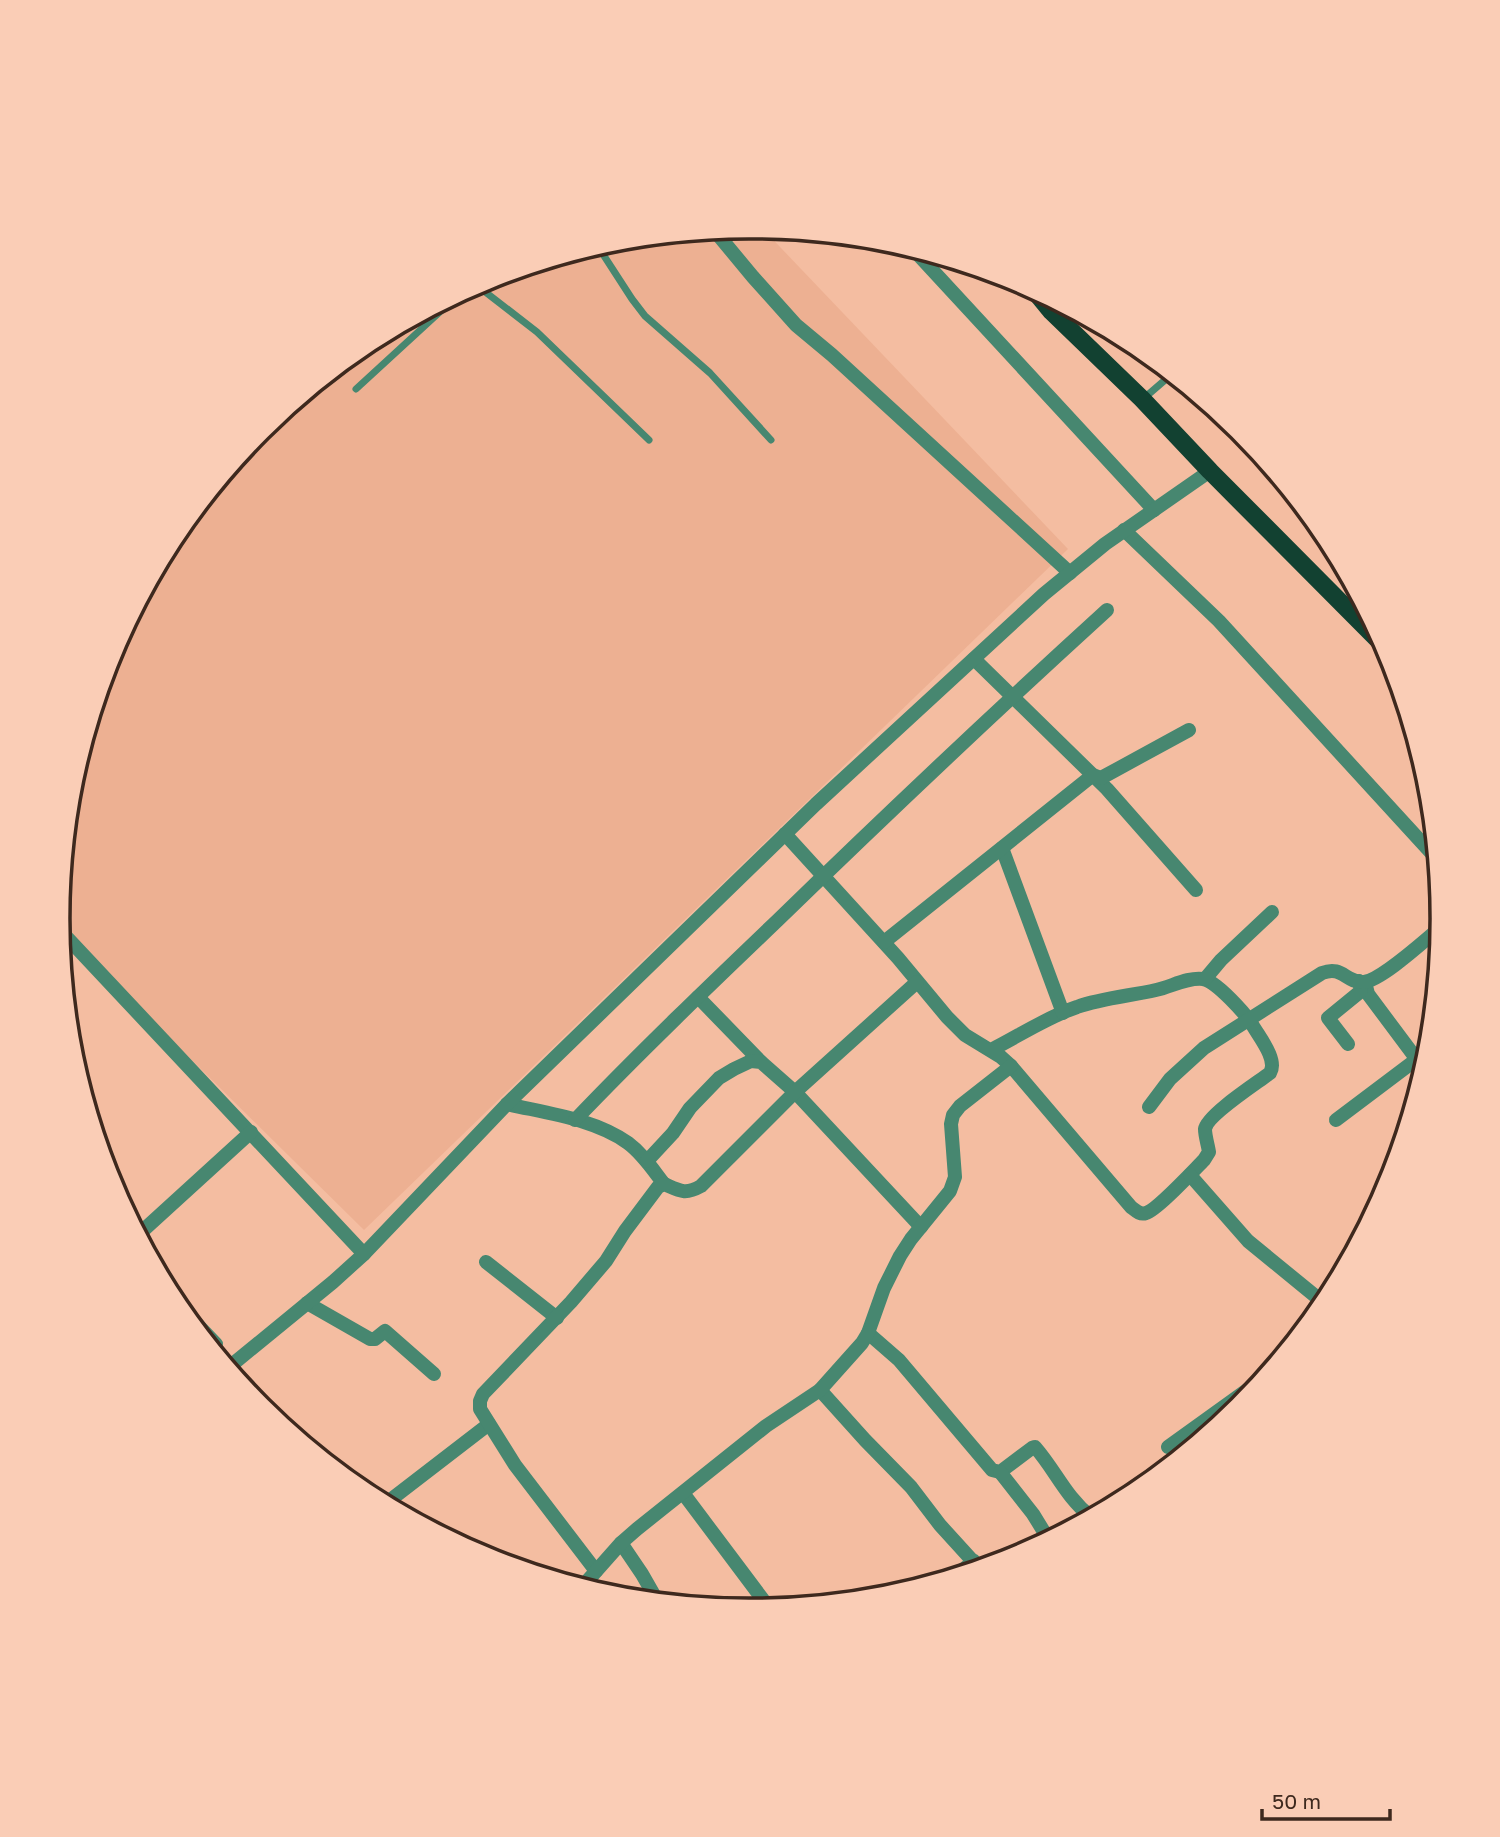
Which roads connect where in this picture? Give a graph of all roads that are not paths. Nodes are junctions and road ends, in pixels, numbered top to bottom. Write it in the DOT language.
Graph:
graph roads {
  1 [pos="722,240"];
  2 [pos="604,255"];
  3 [pos="925,262"];
  4 [pos="485,292"];
  5 [pos="1048,308"];
  6 [pos="435,317"];
  7 [pos="1165,380"];
  8 [pos="356,389"];
  9 [pos="1142,399"];
  10 [pos="649,440"];
  11 [pos="771,440"];
  12 [pos="1210,471"];
  13 [pos="1154,510"];
  14 [pos="1124,530"];
  15 [pos="1070,573"];
  16 [pos="1107,610"];
  17 [pos="1363,625"];
  18 [pos="974,659"];
  19 [pos="1012,696"];
  20 [pos="1189,730"];
  21 [pos="1093,775"];
  22 [pos="785,834"];
  23 [pos="1002,848"];
  24 [pos="1426,848"];
  25 [pos="823,876"];
  26 [pos="1196,890"];
  27 [pos="1272,912"];
  28 [pos="1430,936"];
  29 [pos="71,941"];
  30 [pos="884,943"];
  31 [pos="1205,979"];
  32 [pos="1362,981"];
  33 [pos="917,982"];
  34 [pos="698,997"];
  35 [pos="1063,1013"];
  36 [pos="1249,1020"];
  37 [pos="1348,1044"];
  38 [pos="991,1050"];
  39 [pos="1416,1057"];
  40 [pos="761,1062"];
  41 [pos="1011,1066"];
  42 [pos="1413,1069"];
  43 [pos="795,1092"];
  44 [pos="507,1104"];
  45 [pos="1149,1107"];
  46 [pos="575,1120"];
  47 [pos="1336,1120"];
  48 [pos="251,1132"];
  49 [pos="647,1161"];
  50 [pos="1190,1175"];
  51 [pos="664,1184"];
  52 [pos="921,1227"];
  53 [pos="145,1229"];
  54 [pos="364,1254"];
  55 [pos="486,1262"];
  56 [pos="1315,1296"];
  57 [pos="307,1303"];
  58 [pos="556,1318"];
  59 [pos="868,1333"];
  60 [pos="235,1362"];
  61 [pos="434,1374"];
  62 [pos="820,1390"];
  63 [pos="1219,1410"];
  64 [pos="489,1424"];
  65 [pos="1168,1447"];
  66 [pos="1000,1472"];
  67 [pos="683,1493"];
  68 [pos="394,1497"];
  69 [pos="1083,1511"];
  70 [pos="1044,1531"];
  71 [pos="621,1543"];
  72 [pos="973,1561"];
  73 [pos="596,1571"];
  74 [pos="589,1579"];
  75 [pos="652,1591"];
  76 [pos="762,1598"];
  1 -- 15 [label="street"];
  2 -- 11 [label="lane"];
  3 -- 13 [label="street"];
  4 -- 10 [label="lane"];
  5 -- 9 [label="main road"];
  6 -- 8 [label="lane"];
  7 -- 9 [label="lane"];
  9 -- 12 [label="main road"];
  12 -- 13 [label="street"];
  12 -- 17 [label="main road"];
  13 -- 14 [label="street"];
  14 -- 15 [label="street"];
  14 -- 24 [label="street"];
  15 -- 18 [label="street"];
  16 -- 19 [label="street"];
  18 -- 19 [label="street"];
  18 -- 22 [label="street"];
  19 -- 21 [label="street"];
  19 -- 25 [label="street"];
  20 -- 21 [label="street"];
  21 -- 23 [label="street"];
  21 -- 26 [label="street"];
  22 -- 25 [label="street"];
  22 -- 44 [label="street"];
  23 -- 30 [label="street"];
  23 -- 35 [label="street"];
  25 -- 30 [label="street"];
  25 -- 34 [label="street"];
  27 -- 31 [label="street"];
  28 -- 32 [label="street"];
  29 -- 48 [label="street"];
  30 -- 33 [label="street"];
  31 -- 35 [label="street"];
  31 -- 36 [label="street"];
  32 -- 36 [label="street"];
  32 -- 37 [label="street"];
  32 -- 39 [label="street"];
  33 -- 38 [label="street"];
  33 -- 43 [label="street"];
  34 -- 40 [label="street"];
  34 -- 46 [label="street"];
  35 -- 38 [label="street"];
  36 -- 45 [label="street"];
  36 -- 50 [label="street"];
  38 -- 41 [label="street"];
  40 -- 43 [label="street"];
  40 -- 49 [label="street"];
  41 -- 50 [label="street"];
  41 -- 52 [label="street"];
  42 -- 47 [label="street"];
  43 -- 51 [label="street"];
  43 -- 52 [label="street"];
  44 -- 46 [label="street"];
  44 -- 54 [label="street"];
  46 -- 49 [label="street"];
  48 -- 53 [label="street"];
  48 -- 54 [label="street"];
  49 -- 51 [label="street"];
  50 -- 56 [label="street"];
  51 -- 58 [label="street"];
  52 -- 59 [label="street"];
  54 -- 57 [label="street"];
  55 -- 58 [label="street"];
  57 -- 60 [label="street"];
  57 -- 61 [label="street"];
  58 -- 64 [label="street"];
  59 -- 62 [label="street"];
  59 -- 66 [label="street"];
  62 -- 67 [label="street"];
  62 -- 72 [label="street"];
  63 -- 65 [label="street"];
  64 -- 68 [label="street"];
  64 -- 73 [label="street"];
  66 -- 69 [label="street"];
  66 -- 70 [label="street"];
  67 -- 71 [label="street"];
  67 -- 76 [label="street"];
  71 -- 73 [label="street"];
  71 -- 75 [label="street"];
  73 -- 74 [label="street"];
}
